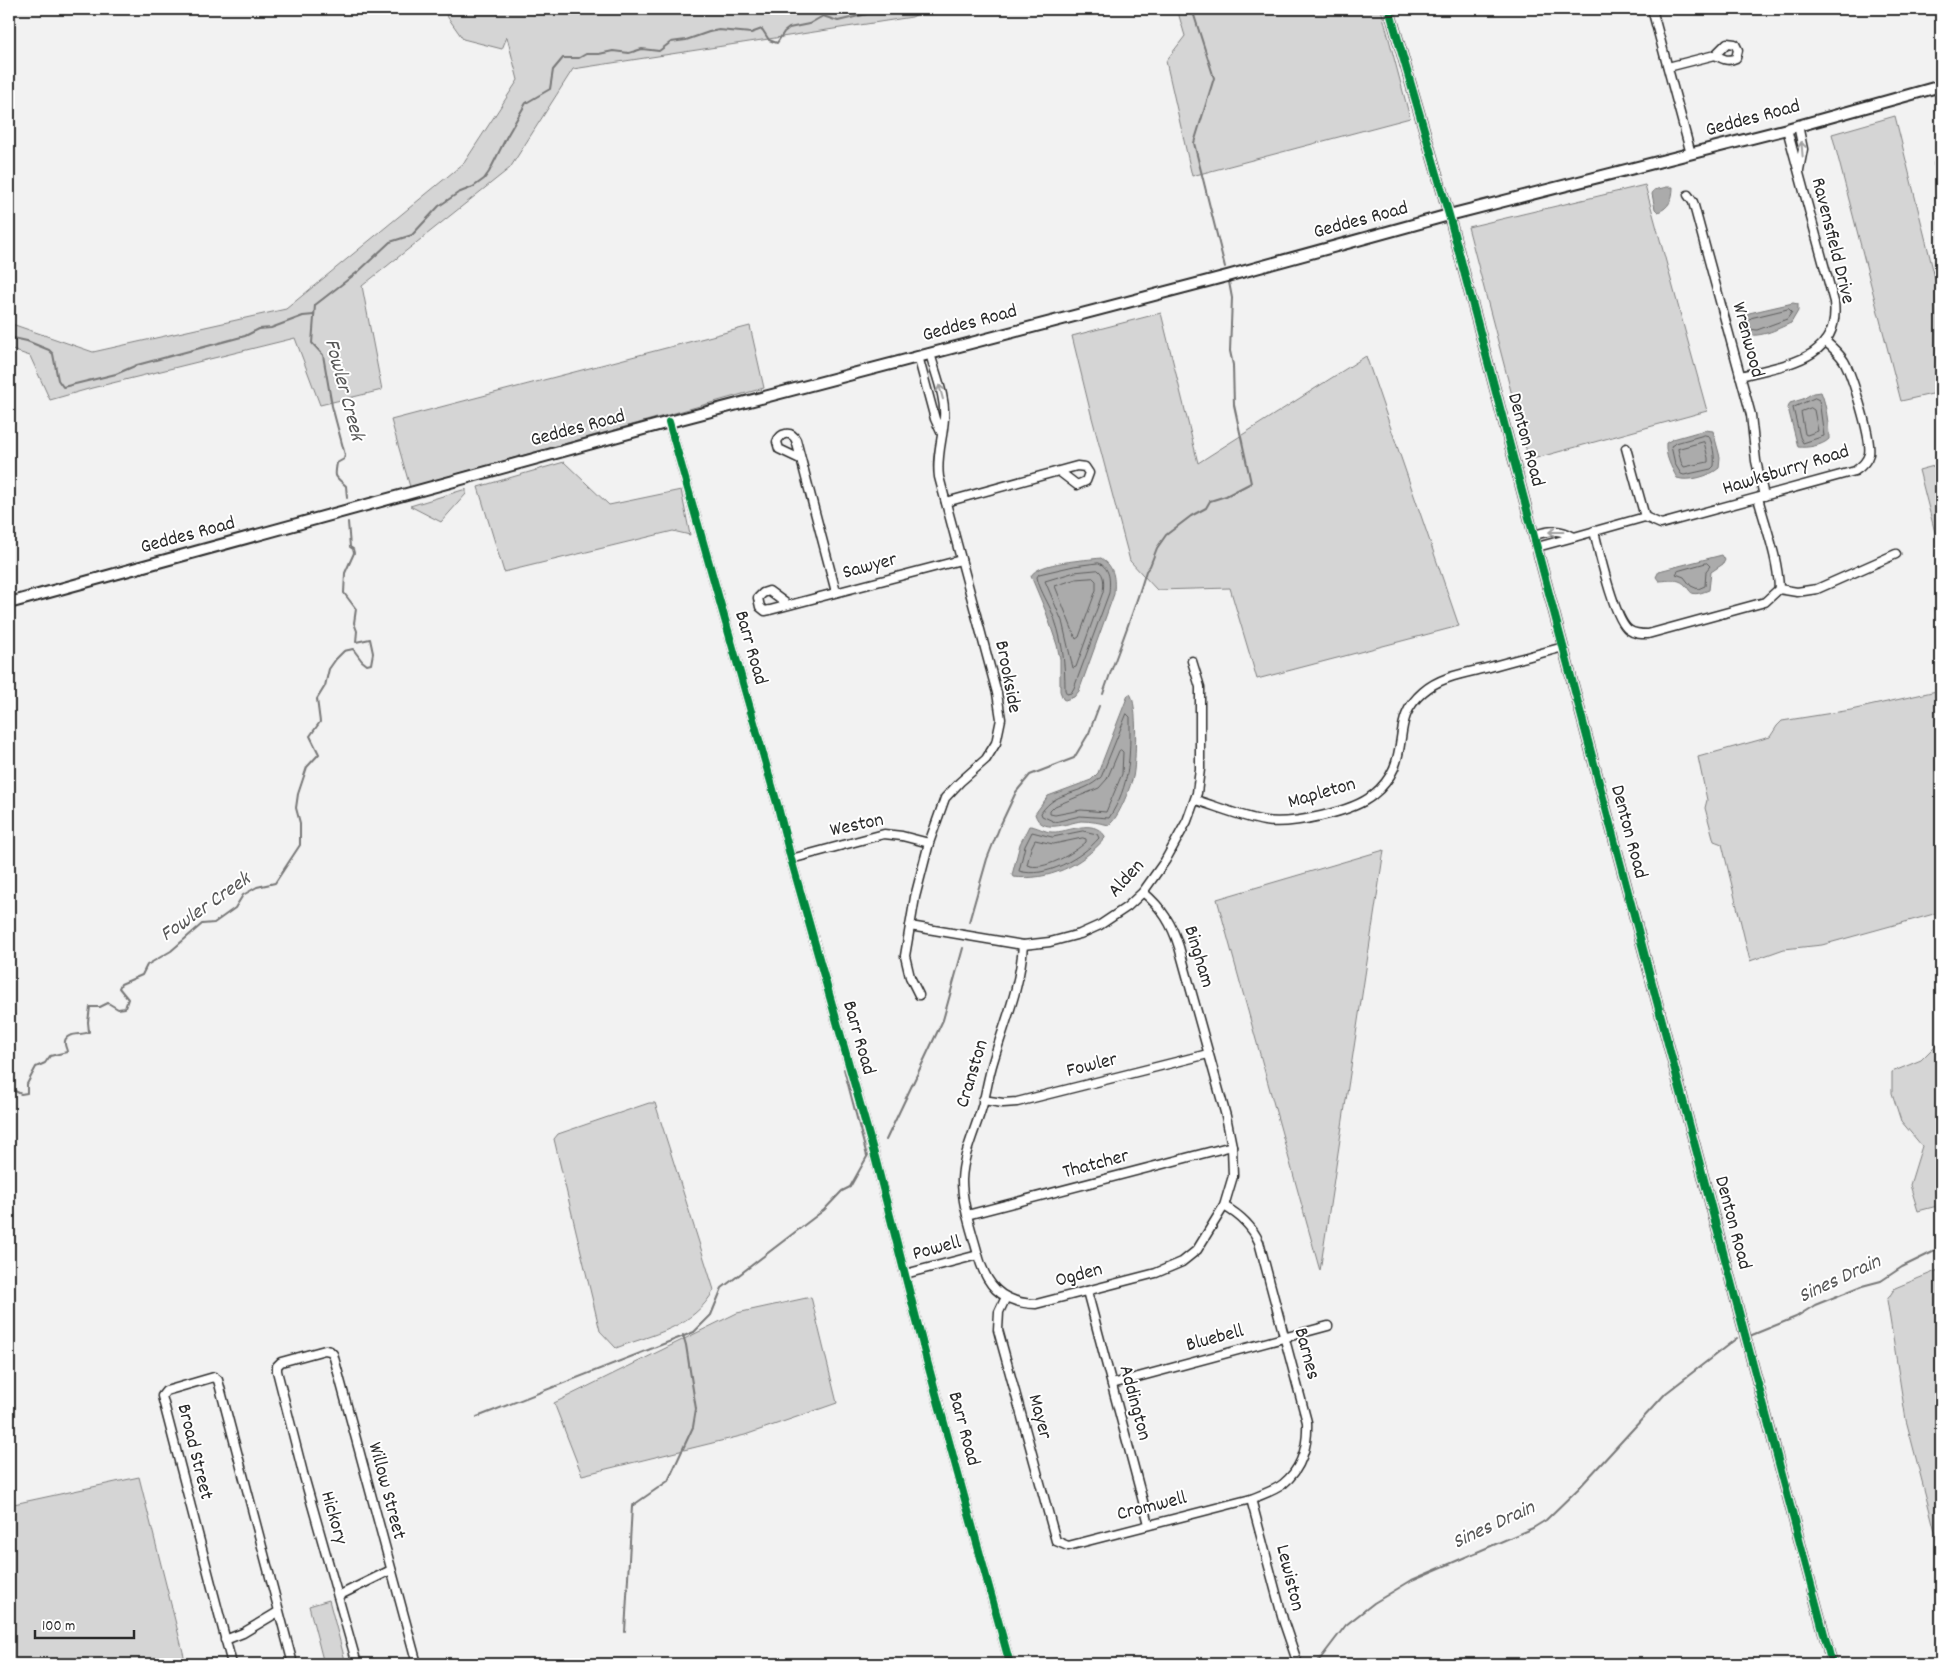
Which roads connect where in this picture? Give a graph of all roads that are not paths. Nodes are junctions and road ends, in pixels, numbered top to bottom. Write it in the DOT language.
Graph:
graph roads {
  1 [pos="1389,9"];
  2 [pos="1652,9"];
  3 [pos="1715,55"];
  4 [pos="1668,67"];
  5 [pos="1941,86"];
  6 [pos="1798,126"];
  7 [pos="1787,128"];
  8 [pos="1691,154"];
  9 [pos="1941,156"];
  10 [pos="1799,172"];
  11 [pos="1941,173"];
  12 [pos="1688,195"];
  13 [pos="1449,215"];
  14 [pos="1825,342"];
  15 [pos="930,353"];
  16 [pos="918,356"];
  17 [pos="1740,376"];
  18 [pos="669,422"];
  19 [pos="941,432"];
  20 [pos="1626,448"];
  21 [pos="800,459"];
  22 [pos="1060,472"];
  23 [pos="1761,497"];
  24 [pos="946,502"];
  25 [pos="1645,517"];
  26 [pos="1594,531"];
  27 [pos="1534,535"];
  28 [pos="1574,537"];
  29 [pos="1537,547"];
  30 [pos="1896,554"];
  31 [pos="961,560"];
  32 [pos="1779,589"];
  33 [pos="836,592"];
  34 [pos="9,603"];
  35 [pos="788,605"];
  36 [pos="1563,647"];
  37 [pos="1192,661"];
  38 [pos="1196,800"];
  39 [pos="929,844"];
  40 [pos="791,859"];
  41 [pos="1143,892"];
  42 [pos="910,926"];
  43 [pos="1023,945"];
  44 [pos="919,995"];
  45 [pos="1208,1054"];
  46 [pos="984,1100"];
  47 [pos="1232,1146"];
  48 [pos="1224,1206"];
  49 [pos="967,1215"];
  50 [pos="978,1255"];
  51 [pos="905,1274"];
  52 [pos="1087,1291"];
  53 [pos="1006,1297"];
  54 [pos="1328,1326"];
  55 [pos="1284,1338"];
  56 [pos="306,1355"];
  57 [pos="1112,1384"];
  58 [pos="1251,1499"];
  59 [pos="1149,1524"];
  60 [pos="1061,1544"];
  61 [pos="391,1570"];
  62 [pos="338,1596"];
  63 [pos="278,1612"];
  64 [pos="225,1640"];
  65 [pos="232,1664"];
  66 [pos="293,1664"];
  67 [pos="357,1664"];
  68 [pos="416,1664"];
  69 [pos="1010,1664"];
  70 [pos="1298,1664"];
  71 [pos="1832,1664"];
  1 -- 13 [label="street, Denton Road"];
  2 -- 4 [label="street"];
  3 -- 4 [label="street"];
  4 -- 8 [label="street"];
  5 -- 6 [label="main road, Geddes Road"];
  6 -- 7 [label="main road, Geddes Road"];
  10 -- 6 [label="street, Ravensfield Drive, one-way"];
  7 -- 8 [label="main road, Geddes Road"];
  7 -- 10 [label="street, Ravensfield Drive"];
  8 -- 13 [label="main road, Geddes Road"];
  9 -- 11 [label="street"];
  10 -- 14 [label="street, Ravensfield Drive"];
  12 -- 17 [label="street, Wrenwood"];
  13 -- 15 [label="main road, Geddes Road"];
  13 -- 27 [label="street, Denton Road"];
  14 -- 17 [label="street"];
  14 -- 23 [label="street, Hawksburry Road"];
  15 -- 16 [label="main road, Geddes Road"];
  19 -- 15 [label="street, Brookside, one-way"];
  16 -- 18 [label="main road, Geddes Road"];
  16 -- 19 [label="street, Brookside"];
  17 -- 23 [label="street, Wrenwood"];
  18 -- 34 [label="main road, Geddes Road"];
  18 -- 40 [label="street, Barr Road"];
  19 -- 24 [label="street, Brookside"];
  20 -- 25 [label="street"];
  21 -- 33 [label="street"];
  22 -- 24 [label="street"];
  23 -- 25 [label="street, Hawksburry Road"];
  23 -- 32 [label="street, Wrenwood"];
  24 -- 31 [label="street, Brookside"];
  25 -- 26 [label="street, Hawksburry Road"];
  26 -- 28 [label="street, Hawksburry Road"];
  26 -- 32 [label="street"];
  28 -- 27 [label="street, Hawksburry Road, one-way"];
  27 -- 29 [label="street, Denton Road"];
  28 -- 29 [label="street, Hawksburry Road"];
  29 -- 36 [label="street, Denton Road"];
  30 -- 32 [label="street"];
  31 -- 33 [label="street, Sawyer"];
  31 -- 39 [label="street, Brookside"];
  33 -- 35 [label="street, Sawyer"];
  36 -- 38 [label="street, Mapleton"];
  36 -- 71 [label="street, Denton Road"];
  37 -- 38 [label="street, Alden"];
  38 -- 41 [label="street, Alden"];
  39 -- 40 [label="street, Weston"];
  39 -- 42 [label="street, Brookside"];
  40 -- 51 [label="street, Barr Road"];
  41 -- 43 [label="street, Alden"];
  41 -- 45 [label="street, Bingham"];
  42 -- 43 [label="street, Alden"];
  42 -- 44 [label="street, Brookside"];
  43 -- 46 [label="street, Cranston"];
  45 -- 46 [label="street, Fowler"];
  45 -- 47 [label="street, Bingham"];
  46 -- 49 [label="street, Cranston"];
  47 -- 48 [label="street, Ogden"];
  47 -- 49 [label="street, Thatcher"];
  48 -- 52 [label="street, Ogden"];
  48 -- 55 [label="street, Barnes"];
  49 -- 50 [label="street, Ogden"];
  50 -- 51 [label="street, Powell"];
  50 -- 53 [label="street, Ogden"];
  51 -- 69 [label="street, Barr Road"];
  52 -- 53 [label="street, Ogden"];
  52 -- 57 [label="street, Addington"];
  53 -- 60 [label="street, Mayer"];
  54 -- 55 [label="street, Bluebell"];
  55 -- 57 [label="street, Bluebell"];
  55 -- 58 [label="street, Barnes"];
  56 -- 61 [label="street, Willow Street"];
  56 -- 62 [label="street, Hickory"];
  57 -- 59 [label="street, Addington"];
  58 -- 59 [label="street, Cromwell"];
  58 -- 70 [label="street, Lewiston"];
  59 -- 60 [label="street, Cromwell"];
  61 -- 62 [label="street"];
  61 -- 68 [label="street, Willow Street"];
  62 -- 67 [label="street, Hickory"];
  63 -- 64 [label="street"];
  63 -- 64 [label="street, Broad Street"];
  63 -- 66 [label="street"];
  64 -- 65 [label="street, Broad Street"];
}
